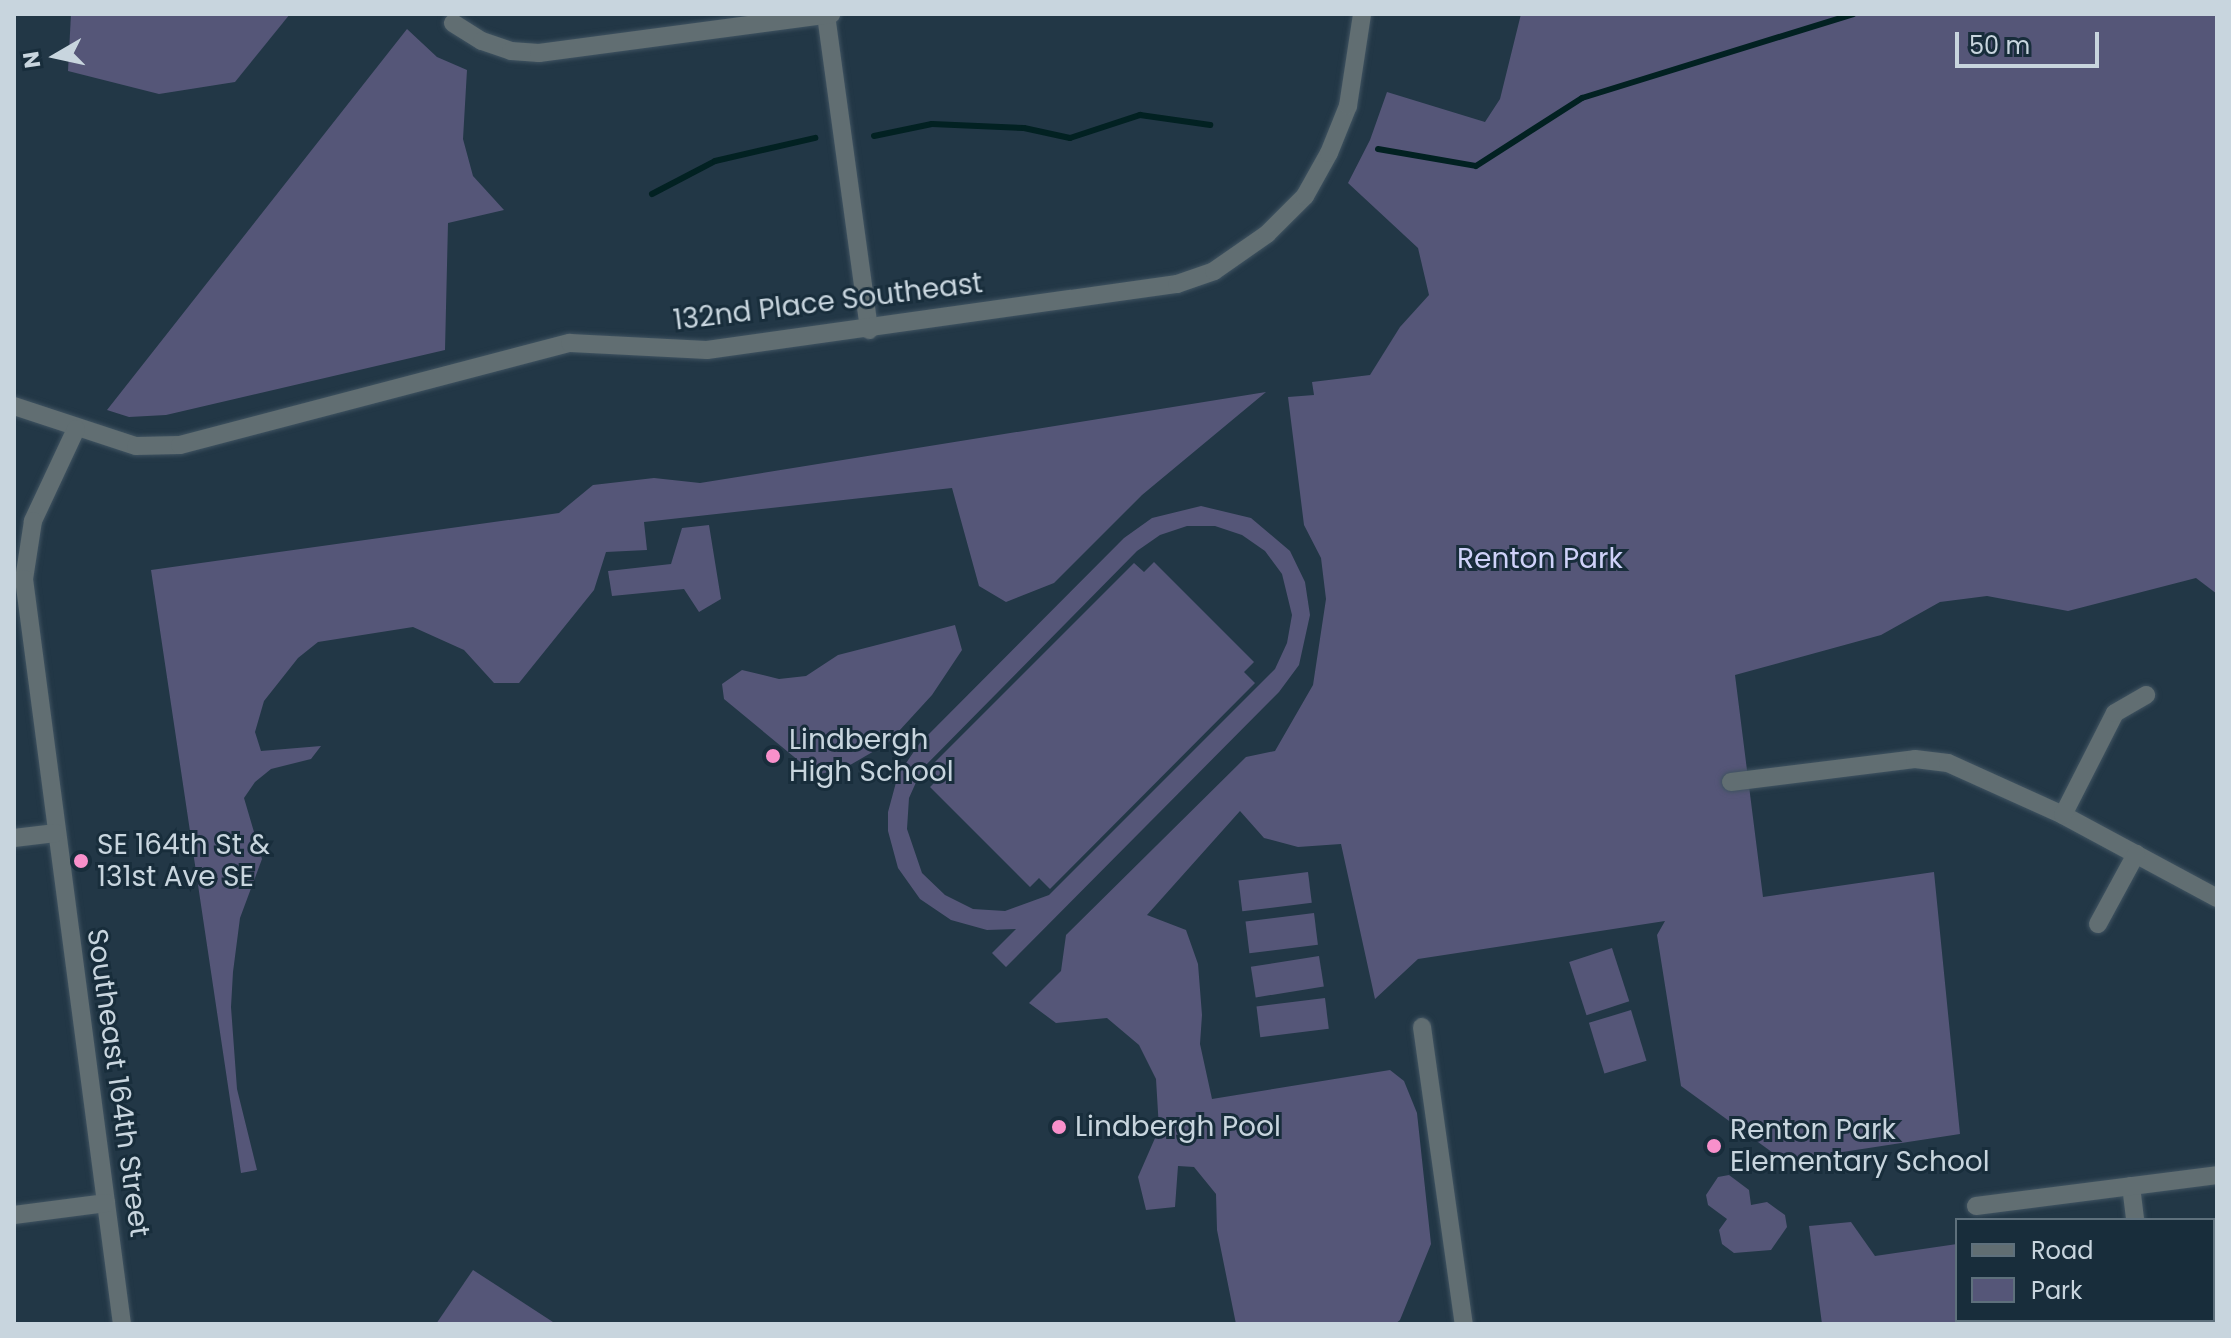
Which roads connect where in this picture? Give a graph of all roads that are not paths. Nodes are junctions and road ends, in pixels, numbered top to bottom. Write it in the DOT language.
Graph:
graph roads {
  1 [pos="828,14"];
  2 [pos="1362,14"];
  3 [pos="453,23"];
  4 [pos="869,330"];
  5 [pos="14,406"];
  6 [pos="76,429"];
  7 [pos="2146,695"];
  8 [pos="1731,782"];
  9 [pos="2063,815"];
  10 [pos="56,833"];
  11 [pos="14,838"];
  12 [pos="2136,854"];
  13 [pos="2217,898"];
  14 [pos="2098,924"];
  15 [pos="1422,1027"];
  16 [pos="2217,1175"];
  17 [pos="2131,1186"];
  18 [pos="106,1203"];
  19 [pos="1976,1206"];
  20 [pos="14,1215"];
  21 [pos="2135,1218"];
  22 [pos="122,1324"];
  23 [pos="1464,1324"];
  1 -- 3 [label="street"];
  1 -- 4 [label="street"];
  2 -- 4 [label="street, 132nd Place Southeast"];
  4 -- 6 [label="street, 132nd Place Southeast"];
  5 -- 6 [label="street, 132nd Place Southeast"];
  6 -- 10 [label="street, Southeast 164th Street"];
  7 -- 9 [label="street"];
  8 -- 9 [label="street"];
  9 -- 12 [label="street"];
  10 -- 11 [label="street"];
  10 -- 18 [label="street, Southeast 164th Street"];
  12 -- 13 [label="street"];
  12 -- 14 [label="street"];
  15 -- 23 [label="street"];
  16 -- 17 [label="street"];
  17 -- 19 [label="street"];
  17 -- 21 [label="street"];
  18 -- 20 [label="street"];
  18 -- 22 [label="street, Southeast 164th Street"];
}
